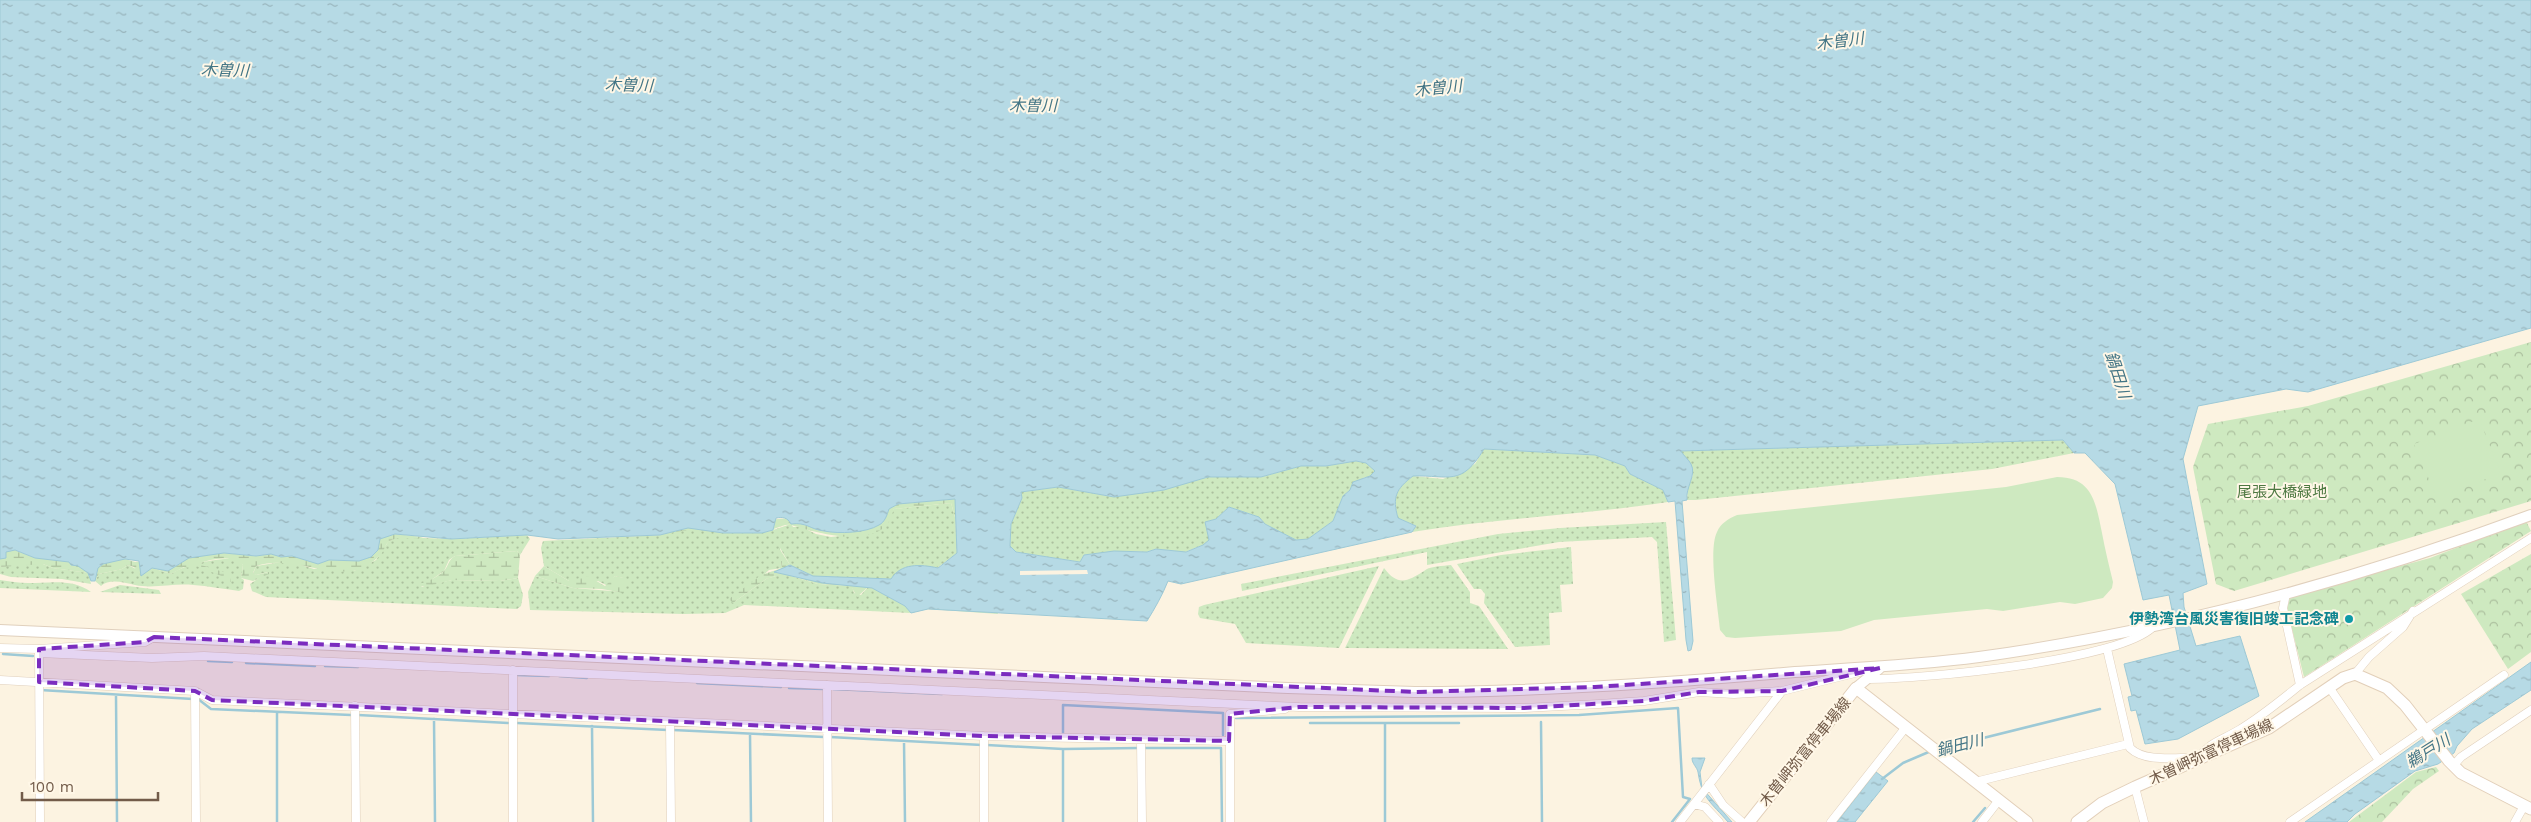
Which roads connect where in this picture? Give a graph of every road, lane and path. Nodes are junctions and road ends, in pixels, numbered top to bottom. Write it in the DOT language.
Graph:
graph roads {
  1 [pos="2531,515"];
  2 [pos="2531,538"];
  3 [pos="2286,594"];
  4 [pos="2413,611"];
  5 [pos="2156,624"];
  6 [pos="0,630"];
  7 [pos="154,637"];
  8 [pos="0,648"];
  9 [pos="2107,650"];
  10 [pos="39,651"];
  11 [pos="1880,668"];
  12 [pos="513,670"];
  13 [pos="2355,674"];
  14 [pos="2504,675"];
  15 [pos="1869,679"];
  16 [pos="0,680"];
  17 [pos="827,685"];
  18 [pos="2300,685"];
  19 [pos="39,687"];
  20 [pos="2329,687"];
  21 [pos="1856,688"];
  22 [pos="195,691"];
  23 [pos="1782,692"];
  24 [pos="355,706"];
  25 [pos="1299,707"];
  26 [pos="2531,710"];
  27 [pos="512,714"];
  28 [pos="670,722"];
  29 [pos="1906,727"];
  30 [pos="827,729"];
  31 [pos="2424,730"];
  32 [pos="984,736"];
  33 [pos="1141,741"];
  34 [pos="1229,741"];
  35 [pos="2128,744"];
  36 [pos="2198,758"];
  37 [pos="2378,759"];
  38 [pos="2451,764"];
  39 [pos="1974,782"];
  40 [pos="1707,786"];
  41 [pos="2136,787"];
  42 [pos="2000,800"];
  43 [pos="1694,804"];
  44 [pos="2529,807"];
  45 [pos="40,822"];
  46 [pos="196,822"];
  47 [pos="356,822"];
  48 [pos="513,822"];
  49 [pos="671,822"];
  50 [pos="828,822"];
  51 [pos="984,822"];
  52 [pos="1142,822"];
  53 [pos="1230,822"];
  54 [pos="1680,822"];
  55 [pos="1719,822"];
  56 [pos="1742,822"];
  57 [pos="1749,822"];
  58 [pos="1830,822"];
  59 [pos="1982,822"];
  60 [pos="2026,822"];
  61 [pos="2077,822"];
  62 [pos="2144,822"];
  63 [pos="2290,822"];
  64 [pos="2515,822"];
  1 -- 3 [label="street"];
  2 -- 4 [label="street"];
  3 -- 5 [label="street"];
  3 -- 18 [label="street"];
  4 -- 13 [label="street"];
  4 -- 18 [label="street"];
  5 -- 9 [label="street"];
  5 -- 11 [label="street"];
  6 -- 7 [label="street"];
  7 -- 10 [label="street"];
  7 -- 11 [label="street"];
  8 -- 10 [label="street"];
  9 -- 15 [label="street"];
  9 -- 35 [label="street"];
  10 -- 12 [label="street"];
  10 -- 19 [label="street"];
  11 -- 15 [label="street"];
  11 -- 23 [label="street"];
  12 -- 17 [label="street"];
  12 -- 27 [label="street"];
  13 -- 20 [label="main road, 木曽岬弥富停車場線"];
  13 -- 31 [label="main road"];
  14 -- 31 [label="street"];
  15 -- 21 [label="street"];
  16 -- 19 [label="street"];
  17 -- 25 [label="street"];
  17 -- 30 [label="street"];
  18 -- 36 [label="street"];
  19 -- 22 [label="street"];
  19 -- 45 [label="street"];
  20 -- 36 [label="main road, 木曽岬弥富停車場線"];
  20 -- 37 [label="street"];
  21 -- 29 [label="main road, 木曽岬弥富停車場線"];
  21 -- 57 [label="main road, 木曽岬弥富停車場線"];
  22 -- 24 [label="street"];
  22 -- 46 [label="street"];
  23 -- 25 [label="street"];
  23 -- 40 [label="street"];
  24 -- 27 [label="street"];
  24 -- 47 [label="street"];
  25 -- 34 [label="street"];
  26 -- 38 [label="street"];
  27 -- 28 [label="street"];
  27 -- 48 [label="street"];
  28 -- 30 [label="street"];
  28 -- 49 [label="street"];
  29 -- 39 [label="main road, 木曽岬弥富停車場線"];
  29 -- 58 [label="street"];
  30 -- 32 [label="street"];
  30 -- 50 [label="street"];
  31 -- 37 [label="street"];
  31 -- 38 [label="main road"];
  32 -- 33 [label="street"];
  32 -- 51 [label="street"];
  33 -- 34 [label="street"];
  33 -- 52 [label="street"];
  34 -- 53 [label="street"];
  35 -- 36 [label="street"];
  35 -- 39 [label="street"];
  36 -- 41 [label="main road, 木曽岬弥富停車場線"];
  37 -- 63 [label="street"];
  38 -- 44 [label="main road"];
  39 -- 42 [label="main road, 木曽岬弥富停車場線"];
  40 -- 43 [label="street"];
  40 -- 56 [label="street"];
  41 -- 61 [label="main road, 木曽岬弥富停車場線"];
  41 -- 62 [label="street"];
  42 -- 59 [label="street"];
  42 -- 60 [label="main road, 木曽岬弥富停車場線"];
  43 -- 54 [label="street"];
  43 -- 55 [label="street"];
  44 -- 64 [label="street"];
}
